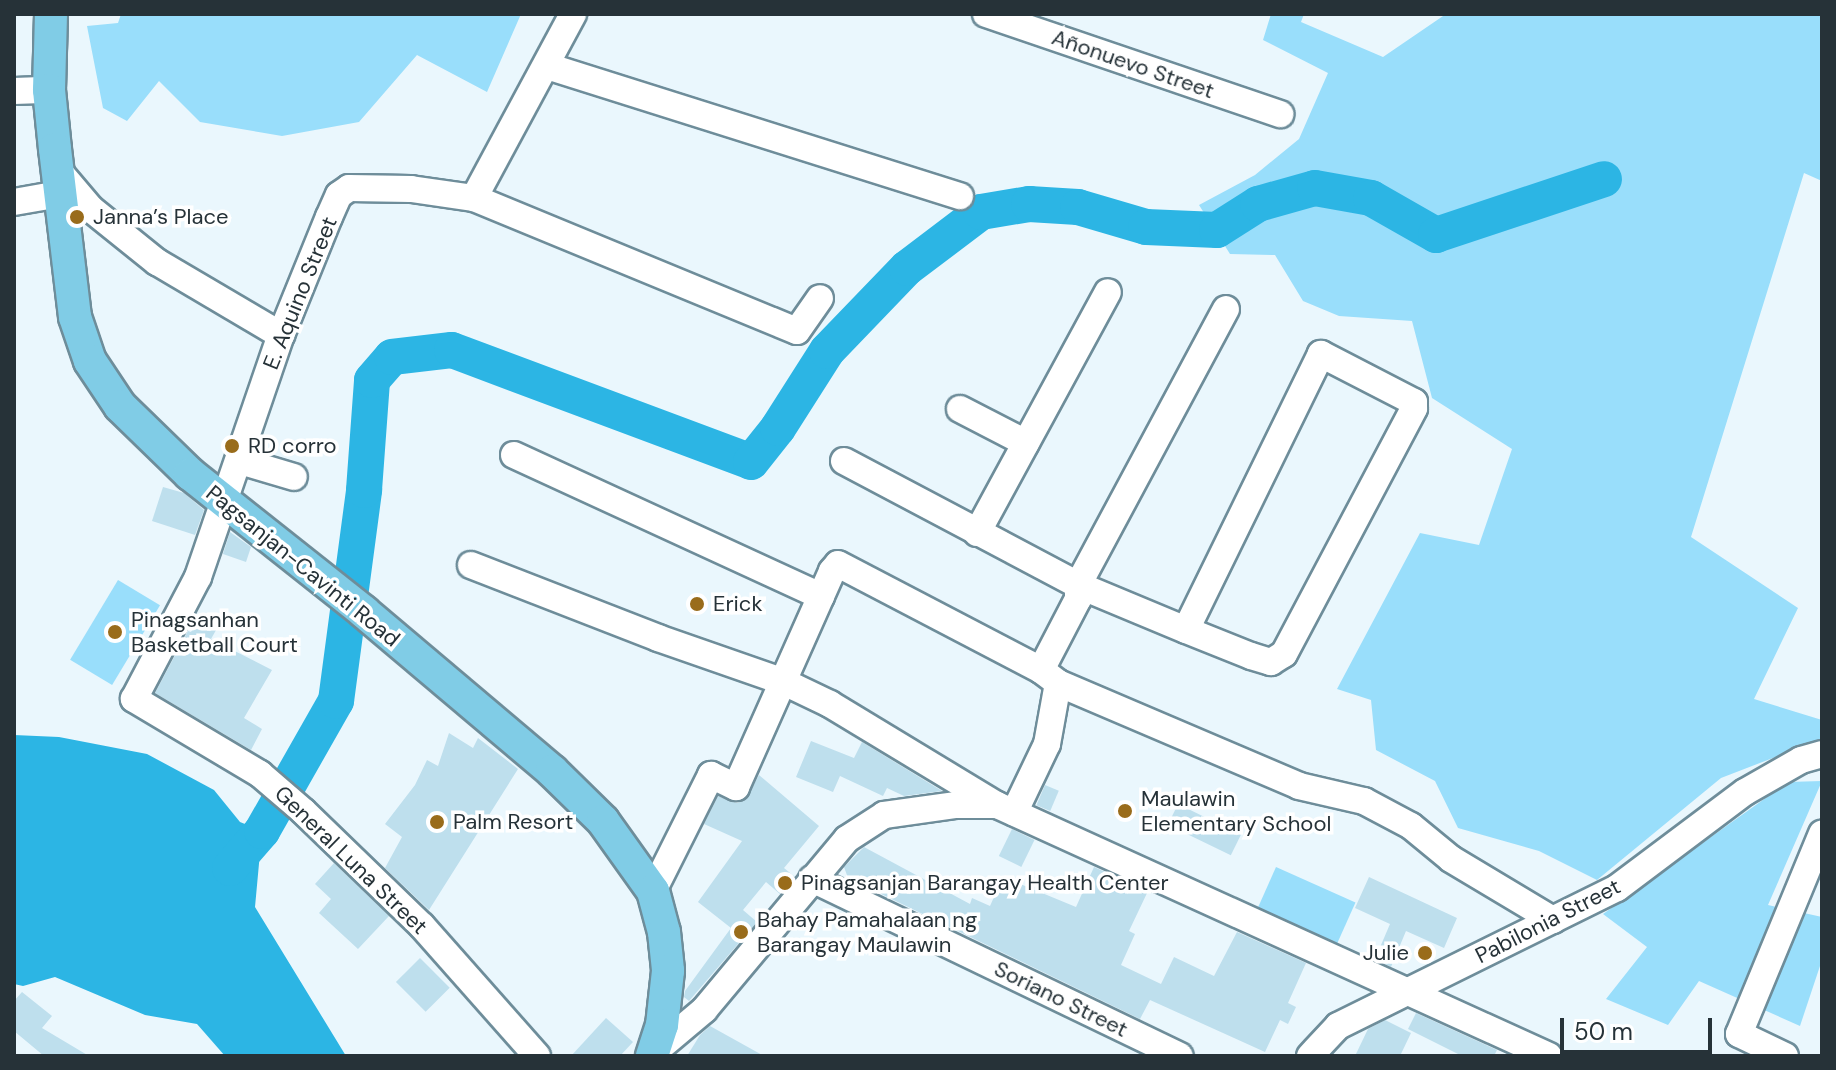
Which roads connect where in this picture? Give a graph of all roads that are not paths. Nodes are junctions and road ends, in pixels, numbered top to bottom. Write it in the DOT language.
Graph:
graph roads {
  1 [pos="51,14"];
  2 [pos="573,14"];
  3 [pos="986,14"];
  4 [pos="1055,25"];
  5 [pos="547,66"];
  6 [pos="49,90"];
  7 [pos="14,91"];
  8 [pos="1280,114"];
  9 [pos="59,182"];
  10 [pos="960,196"];
  11 [pos="474,198"];
  12 [pos="14,202"];
  13 [pos="1108,292"];
  14 [pos="820,298"];
  15 [pos="1226,309"];
  16 [pos="281,335"];
  17 [pos="960,409"];
  18 [pos="1026,443"];
  19 [pos="514,455"];
  20 [pos="240,461"];
  21 [pos="844,461"];
  22 [pos="294,477"];
  23 [pos="225,504"];
  24 [pos="977,533"];
  25 [pos="471,565"];
  26 [pos="1078,585"];
  27 [pos="821,596"];
  28 [pos="1186,630"];
  29 [pos="1049,676"];
  30 [pos="784,682"];
  31 [pos="134,699"];
  32 [pos="1822,754"];
  33 [pos="1005,809"];
  34 [pos="1822,834"];
  35 [pos="812,879"];
  36 [pos="653,891"];
  37 [pos="1553,920"];
  38 [pos="1404,990"];
  39 [pos="653,1054"];
  40 [pos="537,1056"];
  41 [pos="1180,1056"];
  42 [pos="1310,1056"];
  43 [pos="1549,1056"];
  44 [pos="1785,1056"];
  1 -- 6 [label="main road, Pagsanjan-Cavinti Road"];
  2 -- 5 [label="street"];
  3 -- 4 [label="street, Añonuevo Street"];
  4 -- 8 [label="street, Añonuevo Street"];
  5 -- 10 [label="street"];
  5 -- 11 [label="street"];
  6 -- 7 [label="street"];
  6 -- 9 [label="main road, Pagsanjan-Cavinti Road"];
  9 -- 12 [label="street"];
  9 -- 16 [label="street"];
  9 -- 23 [label="main road, Pagsanjan-Cavinti Road"];
  11 -- 14 [label="street, E. Aquino Street"];
  11 -- 16 [label="street, E. Aquino Street"];
  13 -- 18 [label="street"];
  15 -- 26 [label="street"];
  16 -- 20 [label="street, E. Aquino Street"];
  17 -- 18 [label="street"];
  18 -- 24 [label="street"];
  19 -- 27 [label="street"];
  20 -- 22 [label="street"];
  20 -- 23 [label="street, E. Aquino Street"];
  21 -- 24 [label="street"];
  23 -- 31 [label="street, E. Aquino Street"];
  23 -- 36 [label="main road, Pagsanjan-Cavinti Road"];
  24 -- 26 [label="street"];
  25 -- 30 [label="street"];
  26 -- 28 [label="street"];
  26 -- 29 [label="street"];
  27 -- 29 [label="street"];
  27 -- 30 [label="street"];
  28 -- 28 [label="street"];
  29 -- 33 [label="street"];
  29 -- 37 [label="street"];
  30 -- 33 [label="street"];
  30 -- 36 [label="street"];
  31 -- 40 [label="street, General Luna Street"];
  32 -- 37 [label="street, Pabilonia Street"];
  33 -- 35 [label="street"];
  33 -- 38 [label="street"];
  34 -- 44 [label="street"];
  35 -- 39 [label="street"];
  35 -- 41 [label="street, Soriano Street"];
  36 -- 39 [label="main road, Pagsanjan-Cavinti Road"];
  37 -- 38 [label="street, Pabilonia Street"];
  38 -- 42 [label="street, Pabilonia Street"];
  38 -- 43 [label="street"];
}
